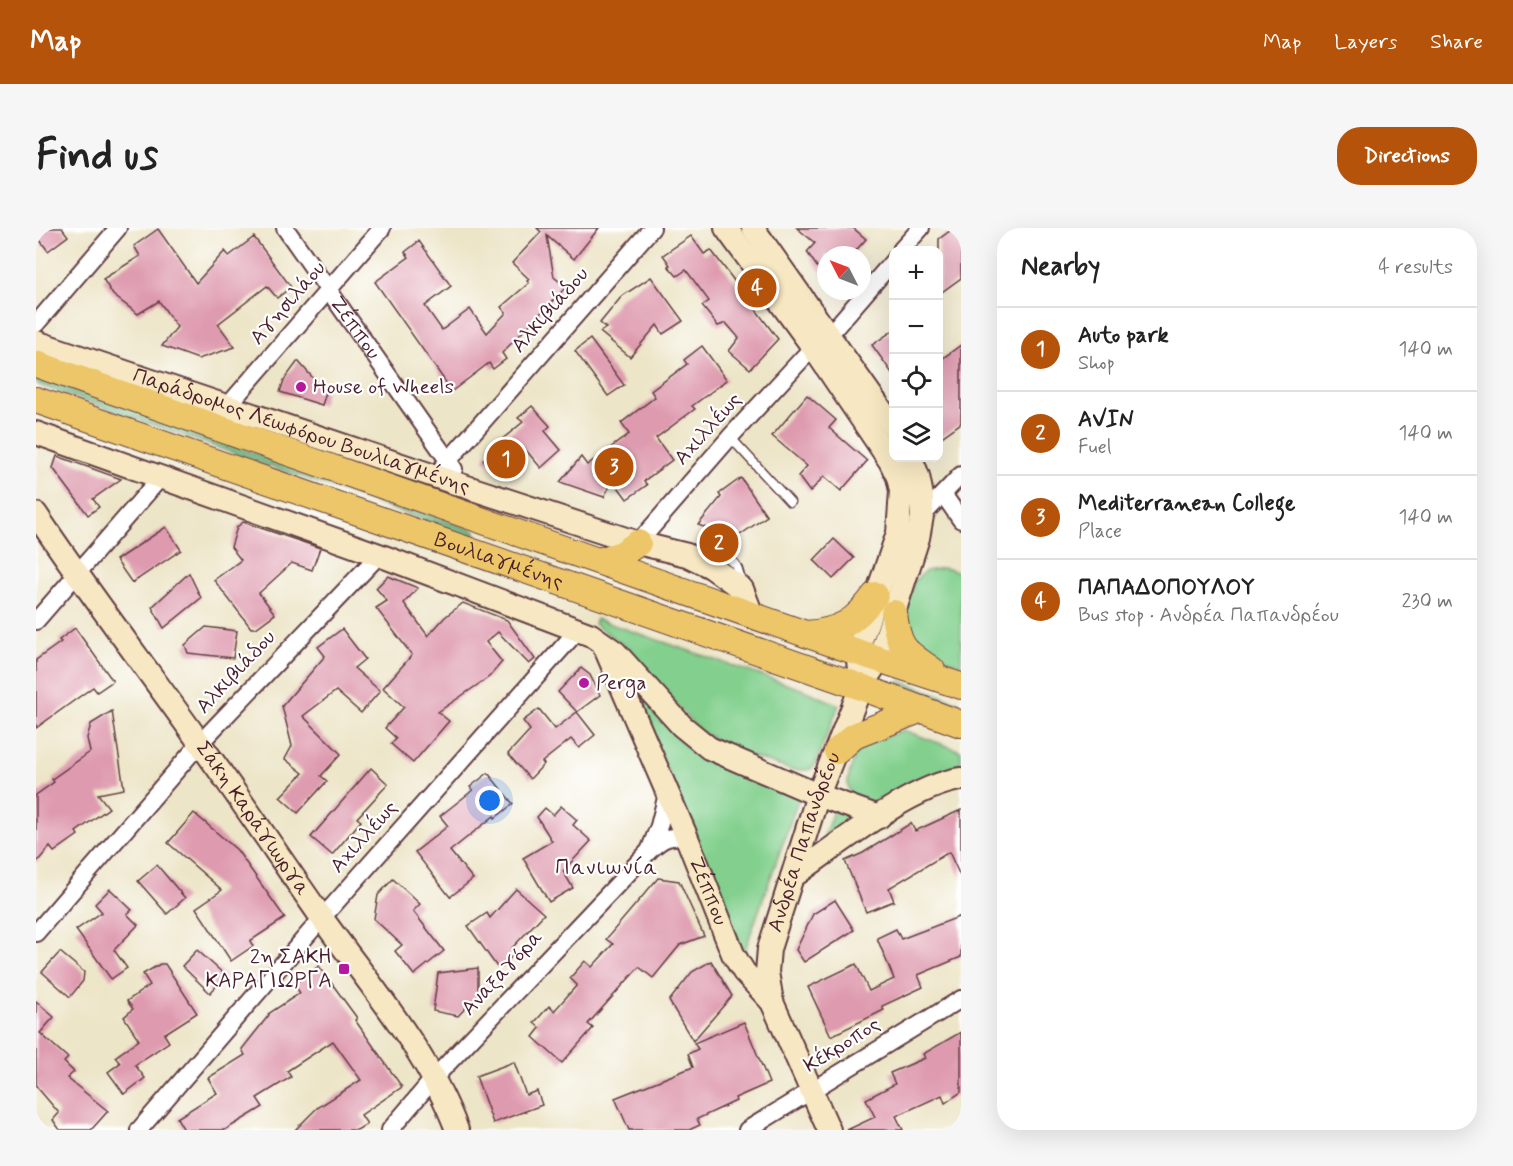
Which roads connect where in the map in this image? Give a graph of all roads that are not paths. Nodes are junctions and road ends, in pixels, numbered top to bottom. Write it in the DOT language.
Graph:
graph roads {
  1 [pos="118,228"];
  2 [pos="285,228"];
  3 [pos="382,228"];
  4 [pos="652,228"];
  5 [pos="726,228"];
  6 [pos="753,228"];
  7 [pos="921,228"];
  8 [pos="905,246"];
  9 [pos="889,266"];
  10 [pos="329,291"];
  11 [pos="36,324"];
  12 [pos="821,341"];
  13 [pos="36,342"];
  14 [pos="36,364"];
  15 [pos="36,400"];
  16 [pos="226,408"];
  17 [pos="889,422"];
  18 [pos="36,433"];
  19 [pos="730,437"];
  20 [pos="912,462"];
  21 [pos="442,468"];
  22 [pos="961,475"];
  23 [pos="161,477"];
  24 [pos="943,494"];
  25 [pos="790,502"];
  26 [pos="36,514"];
  27 [pos="922,516"];
  28 [pos="961,520"];
  29 [pos="638,543"];
  30 [pos="379,555"];
  31 [pos="599,561"];
  32 [pos="76,573"];
  33 [pos="875,595"];
  34 [pos="894,613"];
  35 [pos="752,615"];
  36 [pos="36,621"];
  37 [pos="578,630"];
  38 [pos="805,634"];
  39 [pos="604,644"];
  40 [pos="868,656"];
  41 [pos="961,686"];
  42 [pos="861,687"];
  43 [pos="922,709"];
  44 [pos="961,723"];
  45 [pos="200,743"];
  46 [pos="837,751"];
  47 [pos="961,779"];
  48 [pos="667,794"];
  49 [pos="818,795"];
  50 [pos="879,817"];
  51 [pos="687,838"];
  52 [pos="650,850"];
  53 [pos="792,877"];
  54 [pos="322,918"];
  55 [pos="36,933"];
  56 [pos="961,999"];
  57 [pos="772,1002"];
  58 [pos="434,1078"];
  59 [pos="811,1090"];
  60 [pos="139,1130"];
  61 [pos="390,1130"];
  62 [pos="458,1130"];
  63 [pos="747,1130"];
  64 [pos="829,1130"];
  1 -- 11 [label="street"];
  2 -- 10 [label="street, Ζέππου"];
  3 -- 10 [label="street, Αγησιλάου"];
  4 -- 21 [label="street, Αλκιβιάδου"];
  5 -- 12 [label="street, Ανδρέα Παπανδρέου"];
  6 -- 12 [label="street, Ανδρέα Παπανδρέου"];
  7 -- 8 [label="street"];
  9 -- 12 [label="street, Αχιλλέως"];
  10 -- 16 [label="street, Αγησιλάου"];
  10 -- 21 [label="street, Ζέππου"];
  12 -- 17 [label="street, Ανδρέα Παπανδρέου"];
  12 -- 19 [label="street, Αχιλλέως"];
  12 -- 33 [label="street, Ανδρέα Παπανδρέου"];
  13 -- 16 [label="street, Παράδρομος Λεωφόρου Βουλιαγμένης"];
  14 -- 31 [label="main road, Βουλιαγμένης"];
  15 -- 42 [label="main road, Βουλιαγμένης"];
  16 -- 21 [label="street, Παράδρομος Λεωφόρου Βουλιαγμένης"];
  18 -- 23 [label="street"];
  19 -- 25 [label="lane"];
  19 -- 29 [label="street, Αχιλλέως"];
  20 -- 27 [label="street, Ανδρέα Παπανδρέου"];
  21 -- 29 [label="street, Παράδρομος Λεωφόρου Βουλιαγμένης"];
  22 -- 24 [label="street"];
  23 -- 30 [label="street"];
  23 -- 32 [label="street"];
  24 -- 27 [label="street"];
  24 -- 28 [label="street"];
  26 -- 32 [label="street, Σάκη Καράγιωργα"];
  27 -- 34 [label="street, Ανδρέα Παπανδρέου"];
  29 -- 31 [label="main road"];
  29 -- 35 [label="street, Παράδρομος Λεωφόρου Βουλιαγμένης"];
  30 -- 37 [label="street"];
  30 -- 45 [label="street, Αλκιβιάδου"];
  31 -- 35 [label="main road, Βουλιαγμένης"];
  32 -- 36 [label="street"];
  32 -- 45 [label="street, Σάκη Καράγιωργα"];
  33 -- 38 [label="main road"];
  33 -- 40 [label="street, Ανδρέα Παπανδρέου"];
  34 -- 40 [label="street, Ανδρέα Παπανδρέου"];
  34 -- 41 [label="main road"];
  35 -- 38 [label="main road, Βουλιαγμένης"];
  37 -- 39 [label="street"];
  37 -- 54 [label="street, Αχιλλέως"];
  38 -- 40 [label="main road, Βουλιαγμένης"];
  39 -- 48 [label="street, Ζέππου"];
  39 -- 49 [label="street"];
  40 -- 41 [label="main road, Βουλιαγμένης"];
  40 -- 42 [label="street, Ανδρέα Παπανδρέου"];
  42 -- 43 [label="main road, Βουλιαγμένης"];
  42 -- 46 [label="street, Ανδρέα Παπανδρέου"];
  43 -- 44 [label="main road, Βουλιαγμένης"];
  43 -- 46 [label="main road"];
  45 -- 54 [label="street, Σάκη Καράγιωργα"];
  45 -- 55 [label="street, Αλκιβιάδου"];
  46 -- 49 [label="street, Ανδρέα Παπανδρέου"];
  47 -- 50 [label="street"];
  48 -- 51 [label="street, Ζέππου"];
  48 -- 52 [label="street, Αναξαγόρα"];
  49 -- 50 [label="street"];
  49 -- 53 [label="street, Ανδρέα Παπανδρέου"];
  50 -- 53 [label="street"];
  51 -- 52 [label="street, Αναξαγόρα"];
  51 -- 57 [label="street, Ζέππου"];
  52 -- 58 [label="street, Αναξαγόρα"];
  53 -- 57 [label="street, Ανδρέα Παπανδρέου"];
  54 -- 58 [label="street, Σάκη Καράγιωργα"];
  54 -- 60 [label="street, Αχιλλέως"];
  56 -- 59 [label="street, Κέκροπος"];
  57 -- 59 [label="street, Ζέππου"];
  58 -- 61 [label="street, Αναξαγόρα"];
  58 -- 62 [label="street, Σάκη Καράγιωργα"];
  59 -- 63 [label="street, Κέκροπος"];
  59 -- 64 [label="street, Ζέππου"];
}
